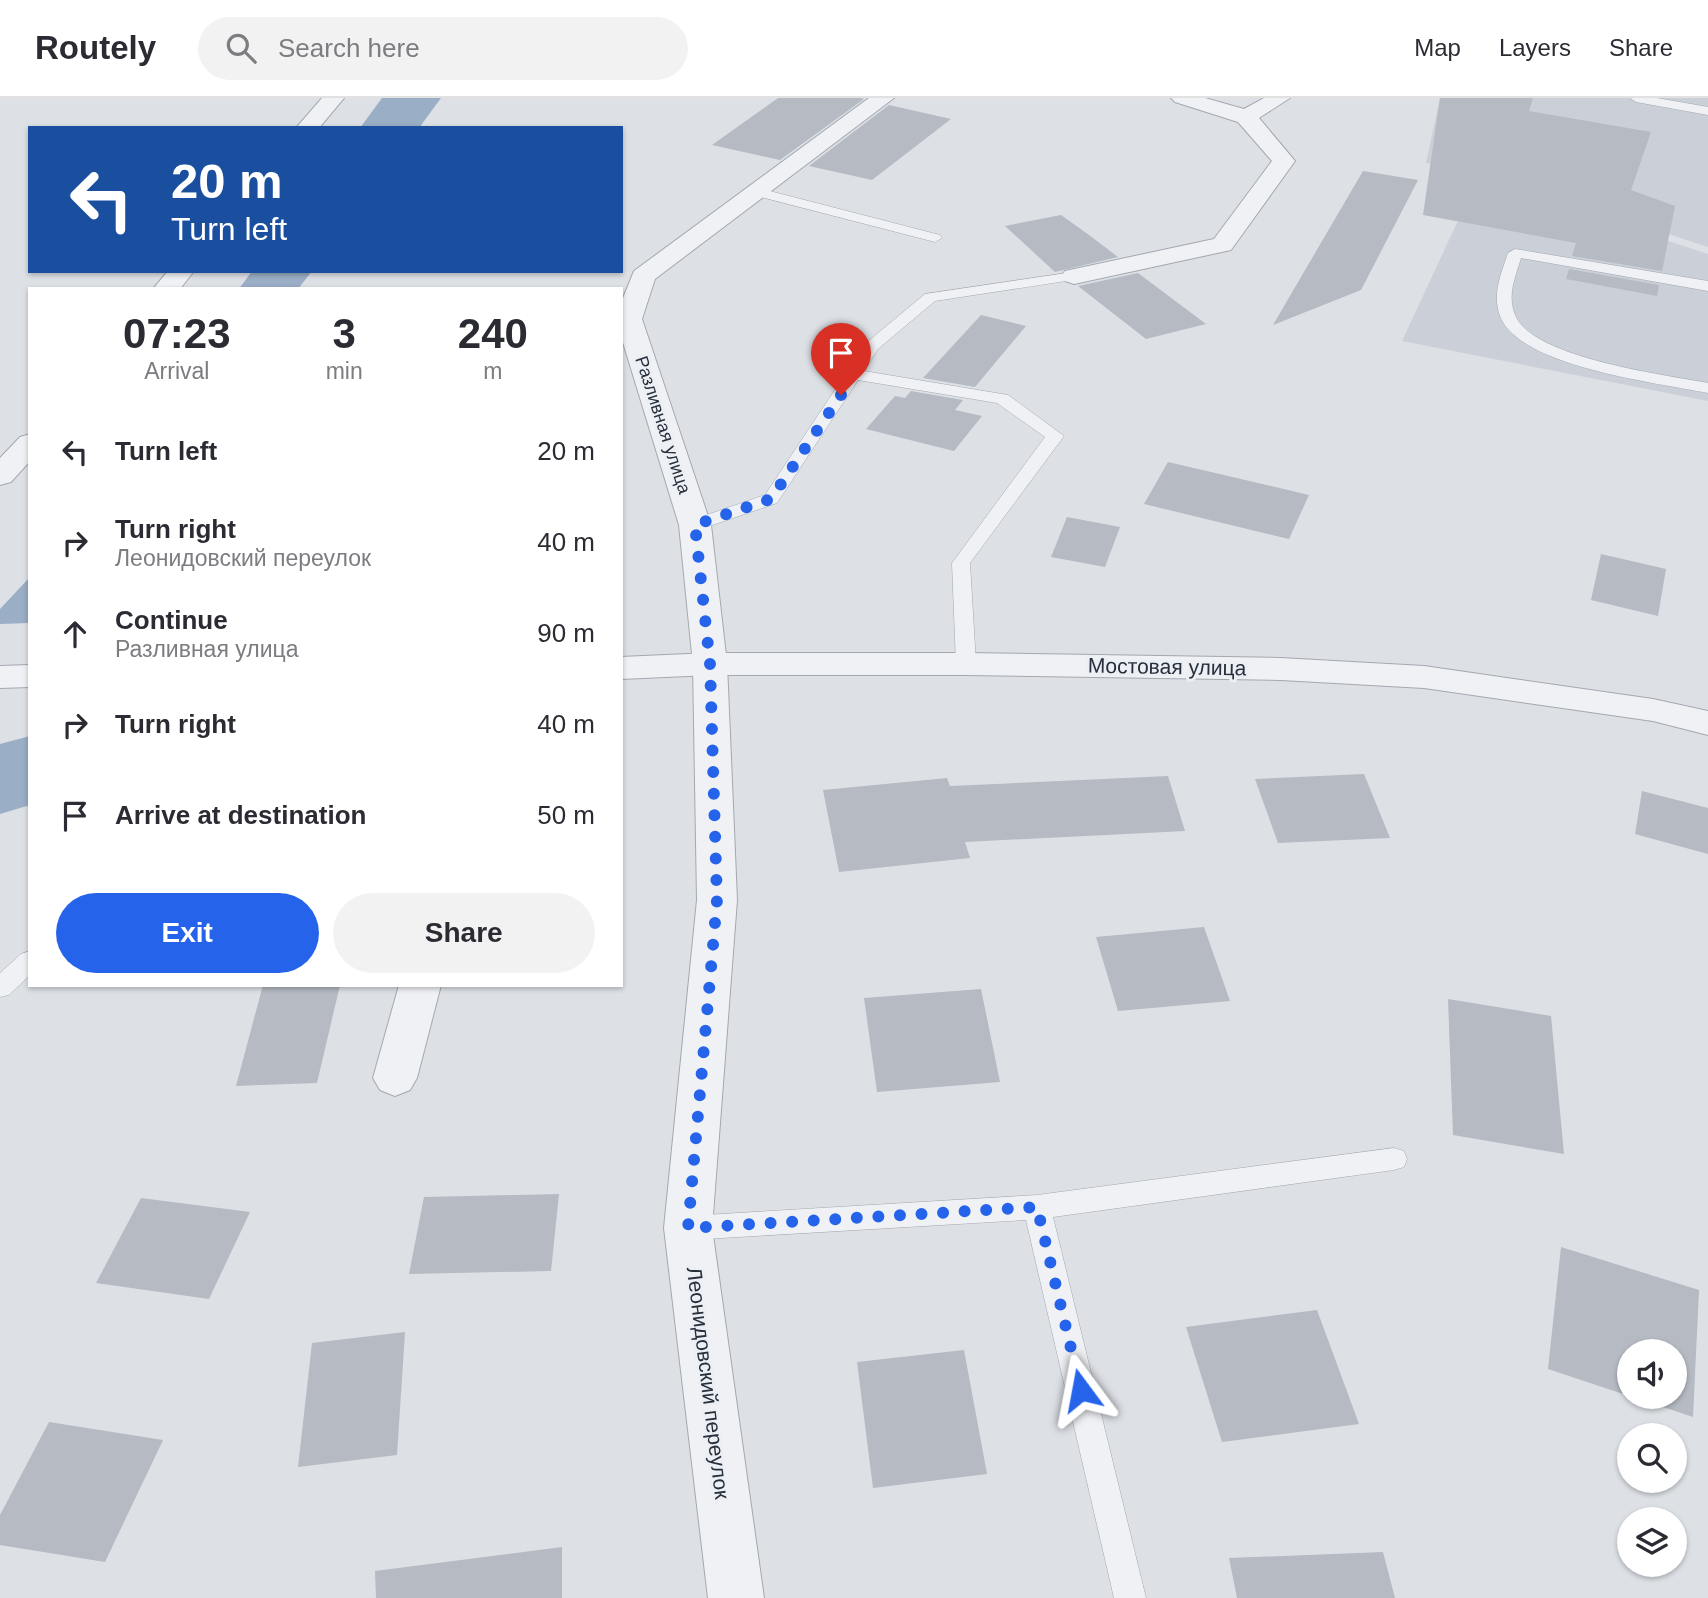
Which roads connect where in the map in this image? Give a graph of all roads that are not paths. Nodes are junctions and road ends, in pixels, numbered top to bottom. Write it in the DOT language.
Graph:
graph roads {
  1 [pos="333,98"];
  2 [pos="883,98"];
  3 [pos="1182,98"];
  4 [pos="1279,98"];
  5 [pos="1636,98"];
  6 [pos="1708,111"];
  7 [pos="1246,117"];
  8 [pos="309,126"];
  9 [pos="754,191"];
  10 [pos="934,238"];
  11 [pos="179,273"];
  12 [pos="1074,276"];
  13 [pos="1708,286"];
  14 [pos="168,287"];
  15 [pos="855,374"];
  16 [pos="1708,388"];
  17 [pos="28,445"];
  18 [pos="0,476"];
  19 [pos="695,525"];
  20 [pos="710,664"];
  21 [pos="966,664"];
  22 [pos="623,668"];
  23 [pos="0,677"];
  24 [pos="28,677"];
  25 [pos="1708,723"];
  26 [pos="28,962"];
  27 [pos="419,987"];
  28 [pos="0,988"];
  29 [pos="395,1077"];
  30 [pos="1394,1159"];
  31 [pos="1037,1207"];
  32 [pos="688,1228"];
  33 [pos="736,1598"];
  34 [pos="1130,1598"];
  1 -- 8 [label="street"];
  2 -- 9 [label="street, Разливная улица"];
  3 -- 7 [label="street"];
  4 -- 7 [label="street"];
  5 -- 6 [label="lane"];
  7 -- 12 [label="street"];
  9 -- 10 [label="lane"];
  9 -- 19 [label="street, Разливная улица"];
  11 -- 14 [label="street"];
  12 -- 15 [label="lane"];
  13 -- 16 [label="lane"];
  15 -- 19 [label="lane"];
  15 -- 21 [label="lane"];
  17 -- 18 [label="street"];
  19 -- 20 [label="street, Разливная улица"];
  20 -- 21 [label="street, Мостовая улица"];
  20 -- 22 [label="street, Мостовая улица"];
  20 -- 32 [label="street, Леонидовский переулок"];
  21 -- 25 [label="street, Мостовая улица"];
  23 -- 24 [label="street"];
  26 -- 28 [label="lane"];
  27 -- 29 [label="street"];
  30 -- 31 [label="lane"];
  31 -- 32 [label="lane"];
  31 -- 34 [label="lane"];
  32 -- 33 [label="street, Леонидовский переулок"];
}
